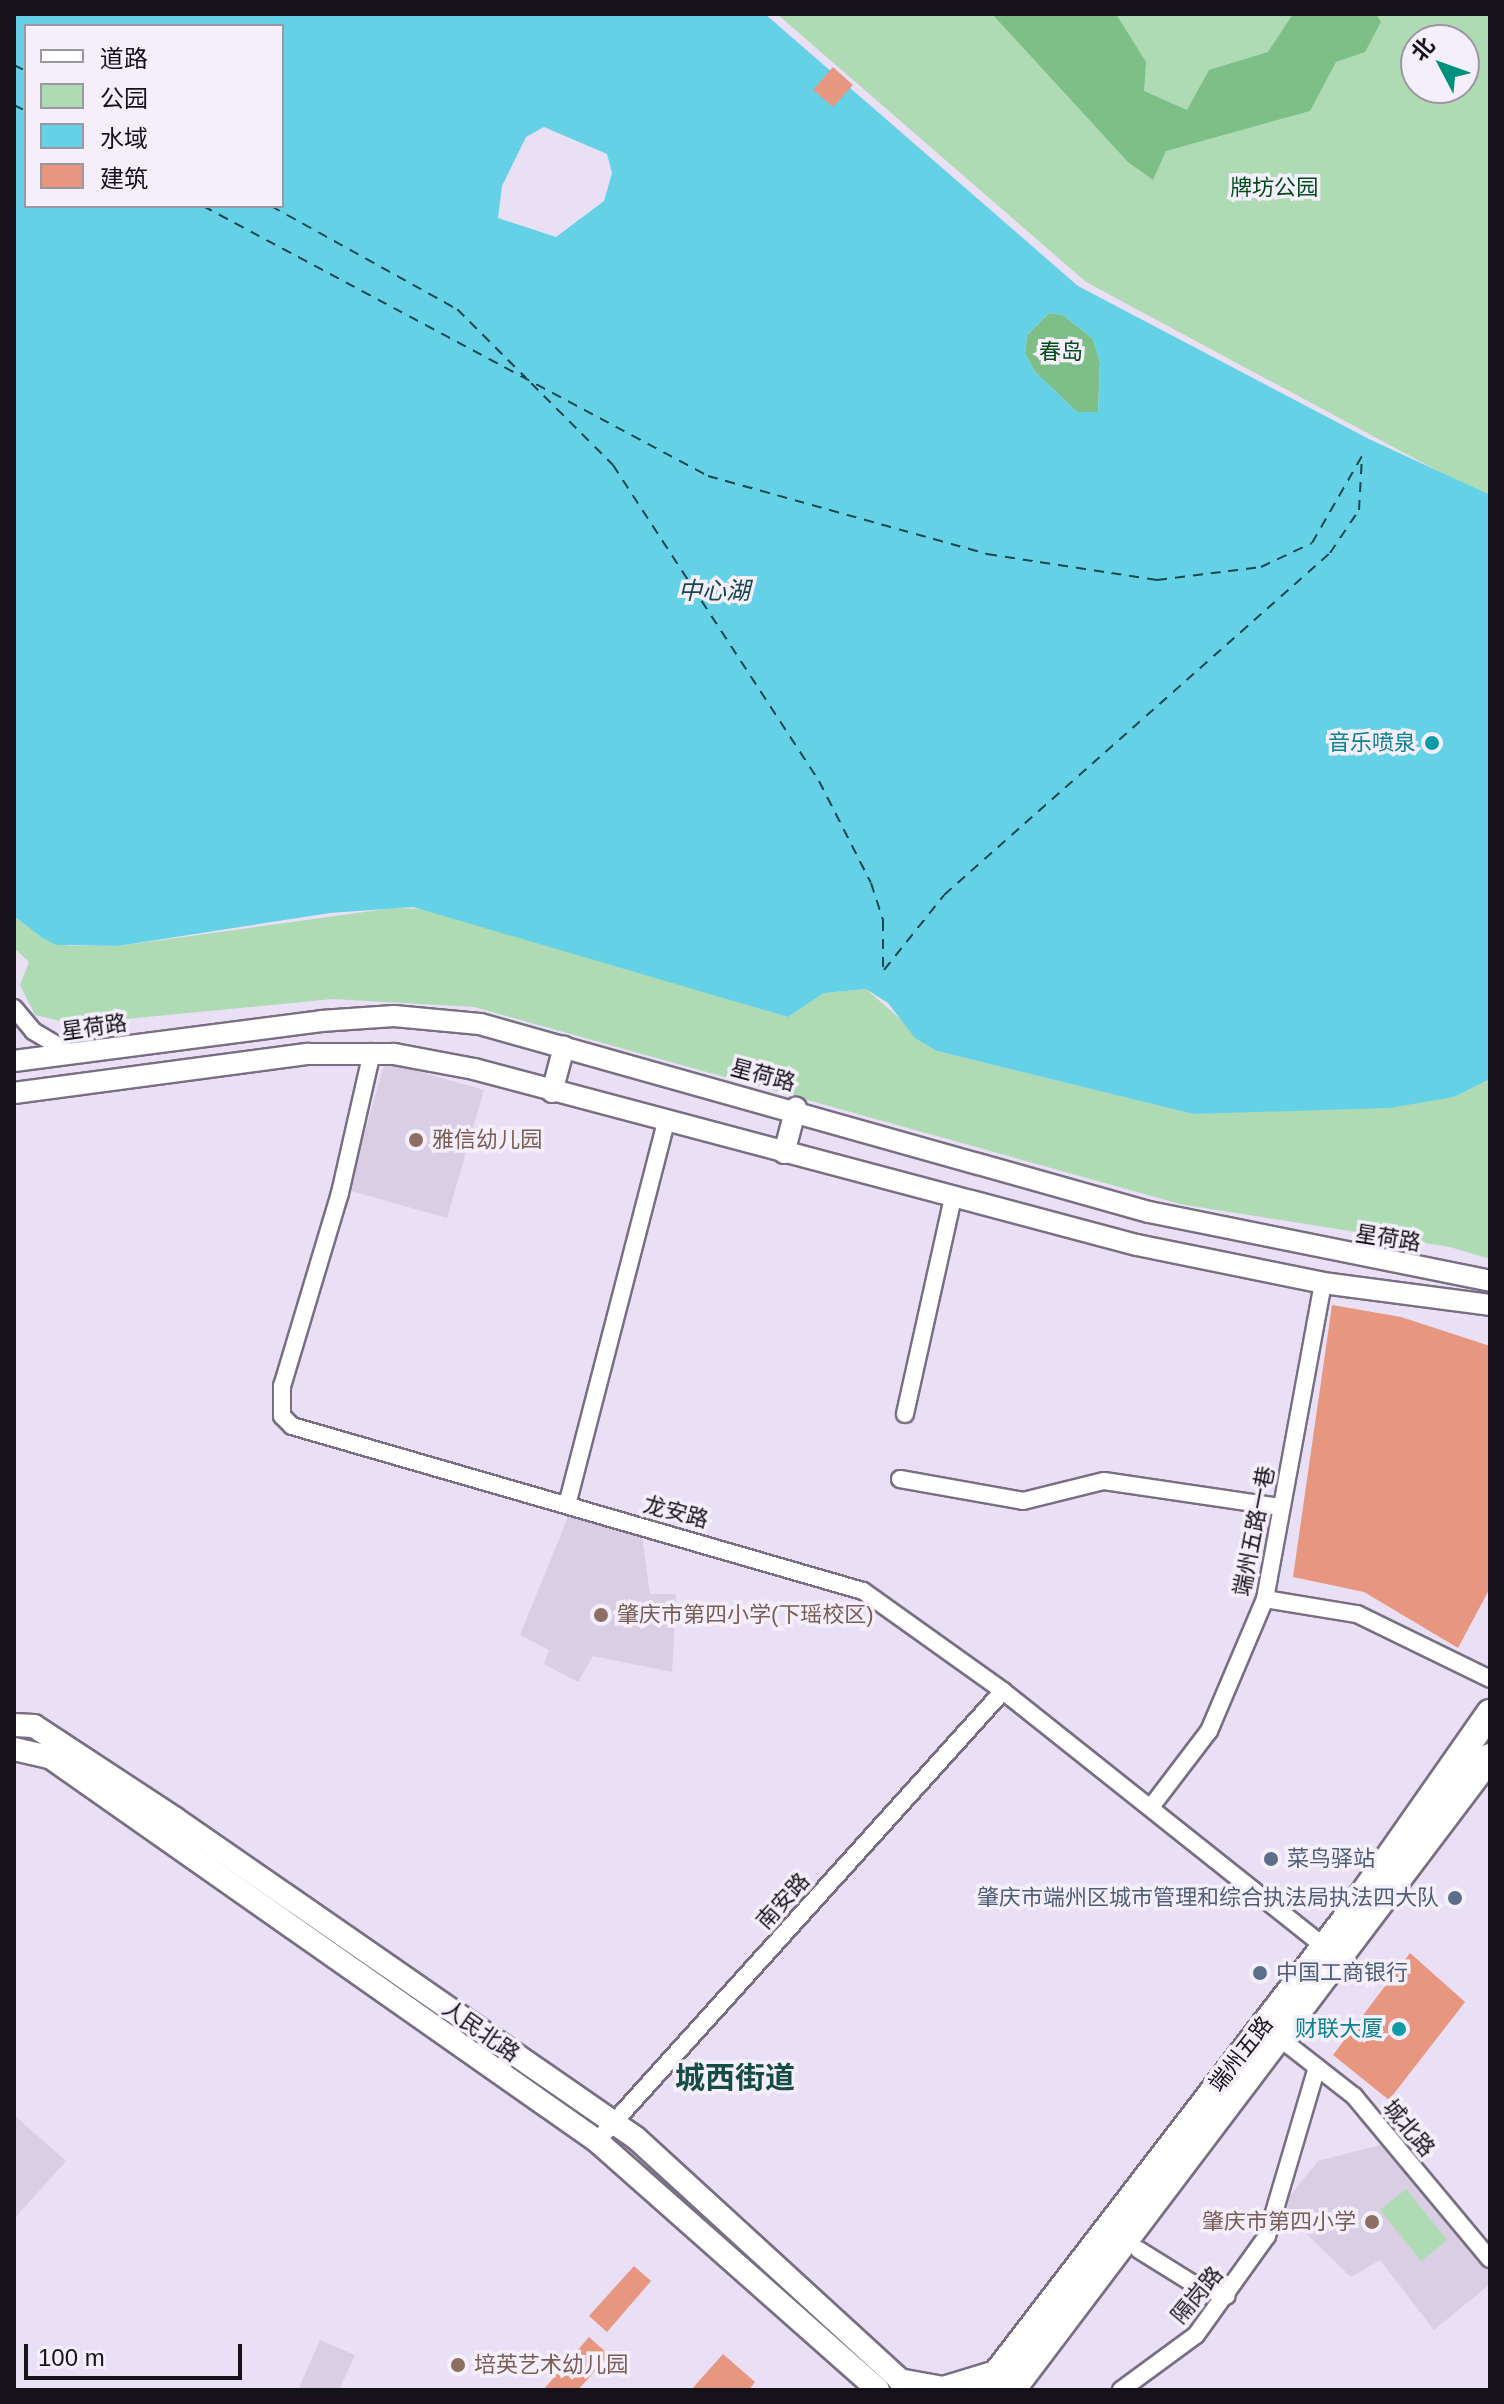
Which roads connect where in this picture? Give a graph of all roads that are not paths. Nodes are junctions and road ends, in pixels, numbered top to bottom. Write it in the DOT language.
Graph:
graph roads {
  1 [pos="14,1008"];
  2 [pos="564,1047"];
  3 [pos="372,1052"];
  4 [pos="72,1054"];
  5 [pos="14,1061"];
  6 [pos="552,1092"];
  7 [pos="14,1093"];
  8 [pos="796,1108"];
  9 [pos="666,1122"];
  10 [pos="784,1153"];
  11 [pos="953,1197"];
  12 [pos="1490,1281"];
  13 [pos="1323,1283"];
  14 [pos="1488,1306"];
  15 [pos="905,1414"];
  16 [pos="900,1479"];
  17 [pos="567,1505"];
  18 [pos="1281,1507"];
  19 [pos="1265,1599"];
  20 [pos="1490,1679"];
  21 [pos="1003,1691"];
  22 [pos="1490,1713"];
  23 [pos="14,1725"];
  24 [pos="20,1749"];
  25 [pos="1490,1757"];
  26 [pos="1151,1807"];
  27 [pos="1340,1960"];
  28 [pos="1281,2039"];
  29 [pos="1317,2067"];
  30 [pos="613,2122"];
  31 [pos="597,2141"];
  32 [pos="1139,2250"];
  33 [pos="1490,2259"];
  34 [pos="1227,2296"];
  35 [pos="1012,2383"];
  36 [pos="905,2385"];
  37 [pos="878,2390"];
  38 [pos="984,2390"];
  39 [pos="1121,2390"];
  1 -- 4 [label="street"];
  2 -- 4 [label="street, 星荷路"];
  2 -- 6 [label="street"];
  2 -- 8 [label="street, 星荷路"];
  3 -- 6 [label="street"];
  3 -- 7 [label="street"];
  3 -- 17 [label="street, 龙安路"];
  4 -- 5 [label="street, 星荷路"];
  6 -- 9 [label="street"];
  8 -- 10 [label="street"];
  8 -- 12 [label="street, 星荷路"];
  9 -- 10 [label="street"];
  9 -- 17 [label="street"];
  10 -- 11 [label="street"];
  11 -- 13 [label="street"];
  11 -- 15 [label="street"];
  13 -- 14 [label="street"];
  13 -- 18 [label="street, 端州五路一巷"];
  16 -- 18 [label="street"];
  17 -- 21 [label="street, 龙安路"];
  18 -- 19 [label="street, 端州五路一巷"];
  19 -- 20 [label="street"];
  19 -- 26 [label="street, 端州五路一巷"];
  21 -- 26 [label="street, 龙安路"];
  21 -- 30 [label="street, 南安路"];
  22 -- 27 [label="main road, 端州五路"];
  23 -- 30 [label="main road, 人民北路"];
  24 -- 31 [label="main road, 人民北路"];
  25 -- 27 [label="main road, 端州五路"];
  26 -- 27 [label="street, 龙安路"];
  27 -- 28 [label="main road, 端州五路"];
  27 -- 35 [label="main road, 端州五路"];
  28 -- 29 [label="street, 城北路"];
  28 -- 35 [label="main road, 端州五路"];
  29 -- 33 [label="street, 城北路"];
  29 -- 34 [label="street, 隔岗路"];
  30 -- 31 [label="street, 南安路"];
  30 -- 36 [label="main road, 人民北路"];
  31 -- 37 [label="main road, 人民北路"];
  32 -- 34 [label="street"];
  34 -- 39 [label="street, 隔岗路"];
  35 -- 36 [label="main road"];
  35 -- 38 [label="main road, 端州五路"];
}
